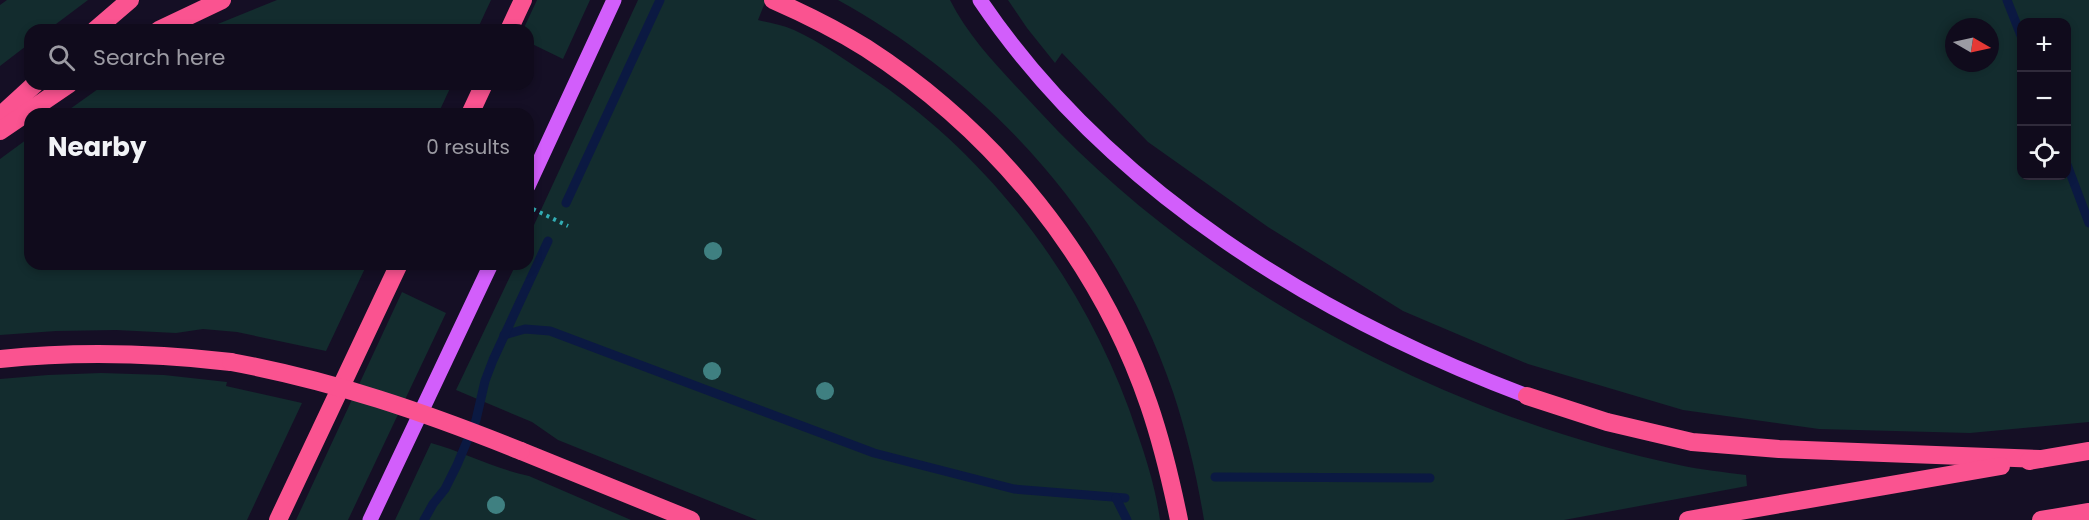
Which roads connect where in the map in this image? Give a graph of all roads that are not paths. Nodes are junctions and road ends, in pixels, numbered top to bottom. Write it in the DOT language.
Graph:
graph roads {
  1 [pos="130,0"];
  2 [pos="222,0"];
  3 [pos="523,0"];
  4 [pos="614,0"];
  5 [pos="773,0"];
  6 [pos="980,0"];
  7 [pos="102,24"];
  8 [pos="172,24"];
  9 [pos="512,24"];
  10 [pos="28,90"];
  11 [pos="60,90"];
  12 [pos="481,90"];
  13 [pos="34,108"];
  14 [pos="473,108"];
  15 [pos="24,115"];
  16 [pos="0,116"];
  17 [pos="0,131"];
  18 [pos="534,173"];
  19 [pos="396,270"];
  20 [pos="488,270"];
  21 [pos="0,359"];
  22 [pos="1527,396"];
  23 [pos="2089,451"];
  24 [pos="2040,459"];
  25 [pos="2089,512"];
  26 [pos="278,520"];
  27 [pos="370,520"];
  28 [pos="691,520"];
  29 [pos="1179,520"];
  30 [pos="1688,520"];
  31 [pos="2041,520"];
  1 -- 7 [label="highway"];
  2 -- 8 [label="highway"];
  3 -- 9 [label="highway"];
  4 -- 18 [label="main road"];
  5 -- 29 [label="highway"];
  6 -- 22 [label="main road"];
  10 -- 16 [label="highway"];
  11 -- 13 [label="highway"];
  12 -- 14 [label="highway"];
  15 -- 17 [label="highway"];
  19 -- 26 [label="highway"];
  20 -- 27 [label="main road"];
  21 -- 28 [label="highway, bridge"];
  22 -- 24 [label="highway"];
  23 -- 24 [label="highway"];
  24 -- 30 [label="highway"];
  25 -- 31 [label="highway"];
}
